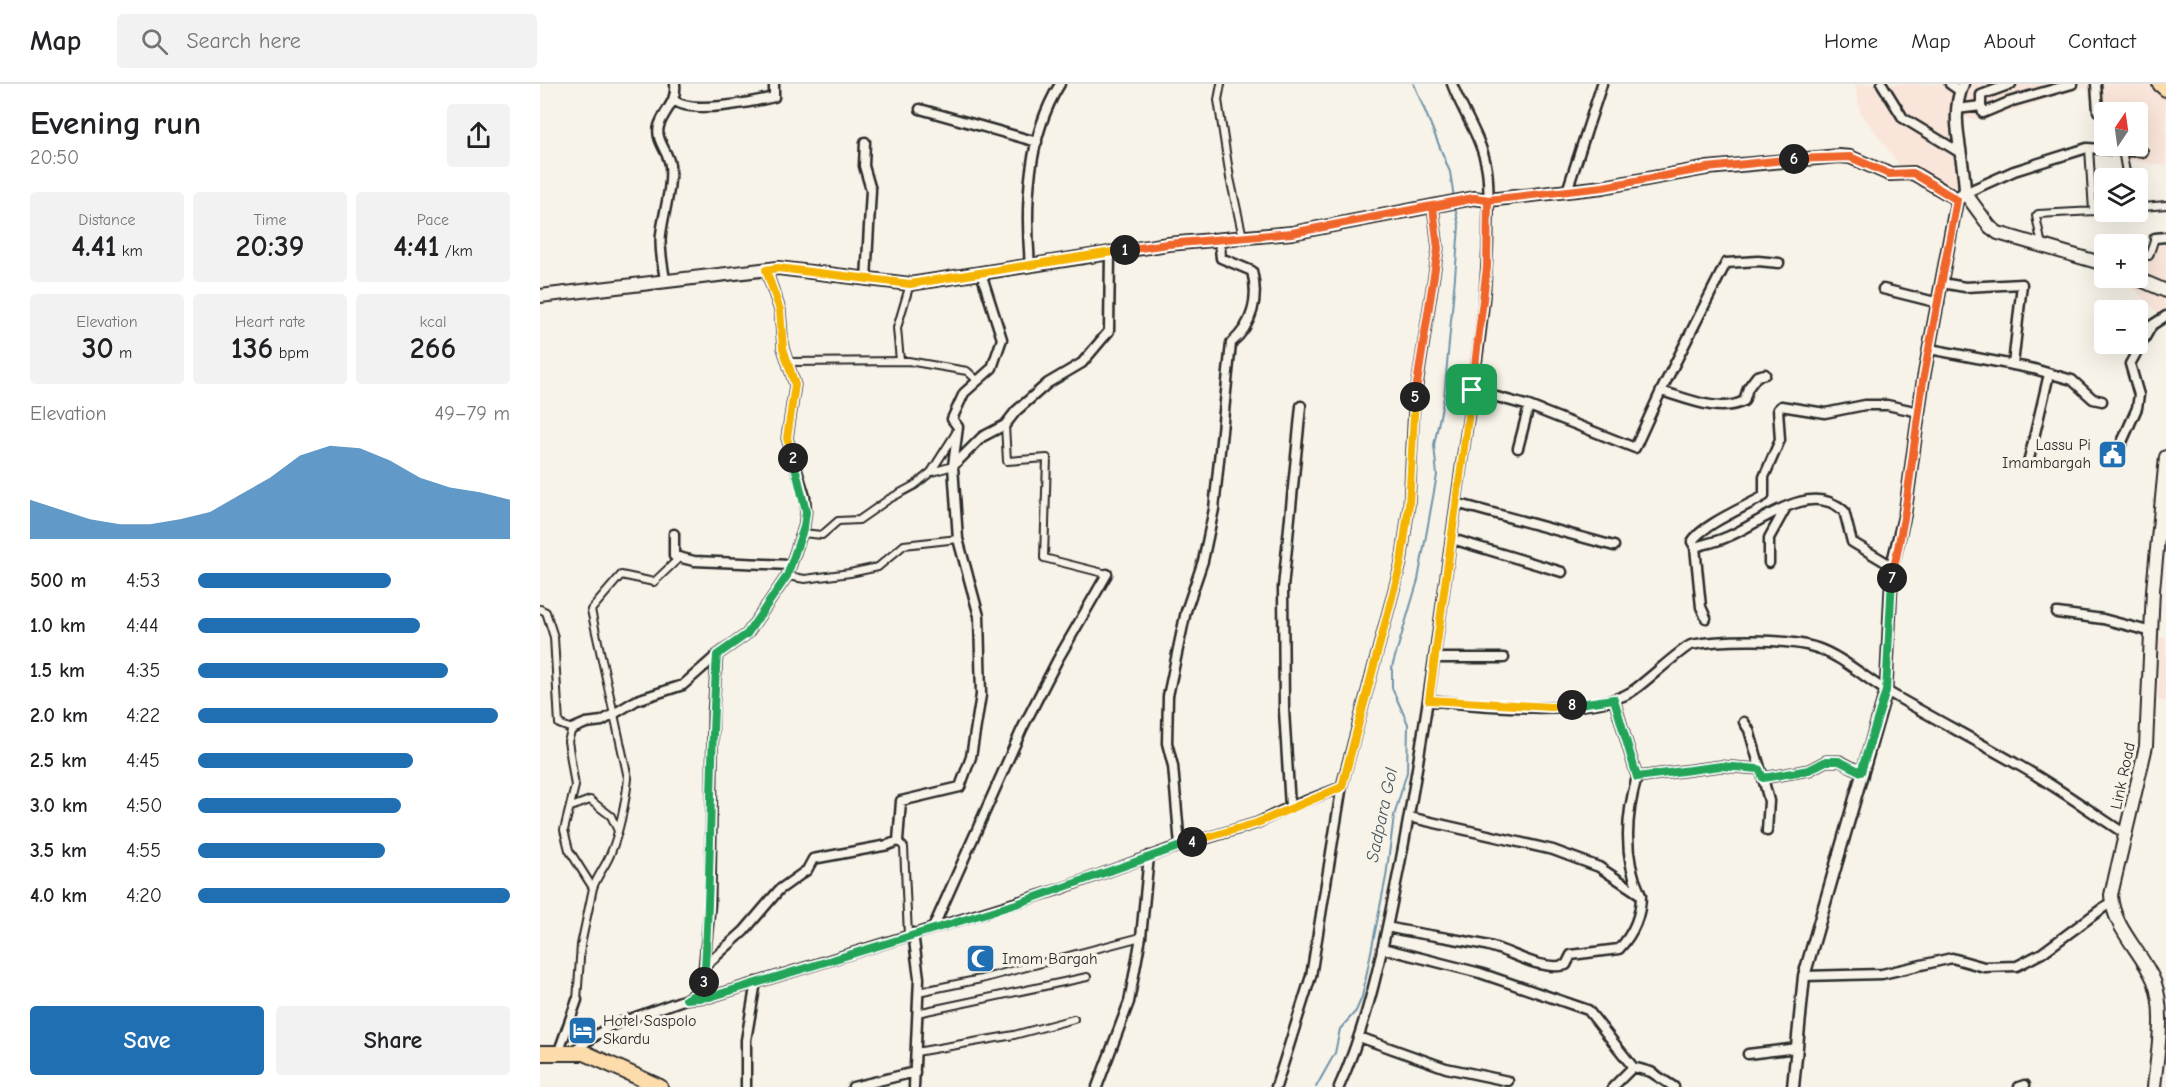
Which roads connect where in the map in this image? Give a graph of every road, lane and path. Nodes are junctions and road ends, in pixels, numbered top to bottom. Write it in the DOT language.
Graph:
graph roads {
  1 [pos="675,84"];
  2 [pos="774,84"];
  3 [pos="1060,84"];
  4 [pos="1221,84"];
  5 [pos="1452,84"];
  6 [pos="1602,84"];
  7 [pos="1882,84"];
  8 [pos="1950,84"];
  9 [pos="2012,84"];
  10 [pos="2072,84"];
  11 [pos="2096,84"];
  12 [pos="2160,84"];
  13 [pos="1962,88"];
  14 [pos="2166,89"];
  15 [pos="674,100"];
  16 [pos="2097,102"];
  17 [pos="1981,106"];
  18 [pos="1957,109"];
  19 [pos="920,110"];
  20 [pos="865,142"];
  21 [pos="1037,142"];
  22 [pos="2089,148"];
  23 [pos="2094,148"];
  24 [pos="1959,152"];
  25 [pos="1567,191"];
  26 [pos="1961,196"];
  27 [pos="1488,200"];
  28 [pos="2166,205"];
  29 [pos="1435,206"];
  30 [pos="2148,207"];
  31 [pos="2093,211"];
  32 [pos="1243,237"];
  33 [pos="2166,237"];
  34 [pos="2155,238"];
  35 [pos="1219,239"];
  36 [pos="2042,248"];
  37 [pos="1110,253"];
  38 [pos="2149,256"];
  39 [pos="2094,261"];
  40 [pos="1779,263"];
  41 [pos="1030,266"];
  42 [pos="766,270"];
  43 [pos="981,273"];
  44 [pos="665,280"];
  45 [pos="866,280"];
  46 [pos="1942,283"];
  47 [pos="2148,283"];
  48 [pos="910,284"];
  49 [pos="1883,289"];
  50 [pos="2166,291"];
  51 [pos="540,296"];
  52 [pos="1939,303"];
  53 [pos="2166,316"];
  54 [pos="1930,350"];
  55 [pos="900,361"];
  56 [pos="788,362"];
  57 [pos="2013,365"];
  58 [pos="1764,374"];
  59 [pos="2049,374"];
  60 [pos="978,381"];
  61 [pos="1472,390"];
  62 [pos="1661,391"];
  63 [pos="2102,401"];
  64 [pos="1301,406"];
  65 [pos="1529,406"];
  66 [pos="1919,412"];
  67 [pos="1005,425"];
  68 [pos="958,430"];
  69 [pos="1518,448"];
  70 [pos="2118,451"];
  71 [pos="2166,456"];
  72 [pos="2028,463"];
  73 [pos="952,466"];
  74 [pos="931,472"];
  75 [pos="1456,503"];
  76 [pos="1785,508"];
  77 [pos="802,533"];
  78 [pos="674,534"];
  79 [pos="958,539"];
  80 [pos="1452,539"];
  81 [pos="1614,546"];
  82 [pos="1695,547"];
  83 [pos="677,560"];
  84 [pos="1769,563"];
  85 [pos="790,565"];
  86 [pos="1892,566"];
  87 [pos="1562,572"];
  88 [pos="1107,574"];
  89 [pos="787,576"];
  90 [pos="540,609"];
  91 [pos="2057,614"];
  92 [pos="1706,618"];
  93 [pos="2152,632"];
  94 [pos="717,655"];
  95 [pos="1436,658"];
  96 [pos="1504,658"];
  97 [pos="1886,691"];
  98 [pos="1614,699"];
  99 [pos="1429,700"];
  100 [pos="614,713"];
  101 [pos="1744,722"];
  102 [pos="572,729"];
  103 [pos="1759,769"];
  104 [pos="1861,772"];
  105 [pos="1637,777"];
  106 [pos="1763,778"];
  107 [pos="1342,787"];
  108 [pos="571,807"];
  109 [pos="1290,807"];
  110 [pos="1409,817"];
  111 [pos="618,831"];
  112 [pos="1767,831"];
  113 [pos="2127,835"];
  114 [pos="898,841"];
  115 [pos="1180,846"];
  116 [pos="1149,856"];
  117 [pos="592,888"];
  118 [pos="1641,895"];
  119 [pos="2111,902"];
  120 [pos="1387,927"];
  121 [pos="933,928"];
  122 [pos="910,934"];
  123 [pos="1141,937"];
  124 [pos="1382,948"];
  125 [pos="705,966"];
  126 [pos="1804,976"];
  127 [pos="1087,977"];
  128 [pos="756,982"];
  129 [pos="918,992"];
  130 [pos="686,999"];
  131 [pos="577,1000"];
  132 [pos="917,1013"];
  133 [pos="1074,1019"];
  134 [pos="1359,1037"];
  135 [pos="1797,1048"];
  136 [pos="566,1051"];
  137 [pos="916,1052"];
  138 [pos="541,1053"];
  139 [pos="1748,1054"];
  140 [pos="1633,1067"];
  141 [pos="915,1072"];
  142 [pos="1508,1081"];
  143 [pos="653,1085"];
  144 [pos="746,1087"];
  145 [pos="853,1087"];
  146 [pos="914,1087"];
  147 [pos="1097,1087"];
  148 [pos="1276,1087"];
  149 [pos="1339,1087"];
  150 [pos="1614,1087"];
  151 [pos="1674,1087"];
  152 [pos="1793,1087"];
  153 [pos="2154,1087"];
  1 -- 15 [label="street"];
  2 -- 15 [label="street"];
  3 -- 21 [label="street"];
  4 -- 32 [label="street"];
  5 -- 27 [label="street"];
  6 -- 25 [label="street"];
  7 -- 24 [label="street"];
  8 -- 13 [label="street"];
  9 -- 17 [label="street"];
  10 -- 17 [label="street"];
  11 -- 16 [label="street"];
  12 -- 14 [label="highway"];
  13 -- 18 [label="street"];
  15 -- 44 [label="street"];
  17 -- 18 [label="street"];
  18 -- 24 [label="street"];
  19 -- 21 [label="street"];
  20 -- 45 [label="street"];
  21 -- 41 [label="street"];
  22 -- 23 [label="street"];
  22 -- 26 [label="street"];
  22 -- 31 [label="street"];
  24 -- 26 [label="street"];
  25 -- 26 [label="main road"];
  25 -- 27 [label="main road"];
  26 -- 36 [label="main road"];
  26 -- 46 [label="street"];
  27 -- 29 [label="main road"];
  27 -- 61 [label="street"];
  28 -- 30 [label="street"];
  29 -- 32 [label="main road"];
  29 -- 107 [label="street"];
  31 -- 36 [label="street"];
  32 -- 35 [label="main road"];
  33 -- 34 [label="street"];
  34 -- 38 [label="street"];
  35 -- 37 [label="main road"];
  35 -- 115 [label="street"];
  36 -- 39 [label="main road"];
  37 -- 41 [label="main road"];
  37 -- 67 [label="street"];
  40 -- 62 [label="street"];
  41 -- 43 [label="main road"];
  42 -- 44 [label="main road"];
  42 -- 45 [label="main road"];
  42 -- 56 [label="street"];
  43 -- 48 [label="main road"];
  43 -- 60 [label="street"];
  44 -- 51 [label="main road"];
  45 -- 48 [label="main road"];
  46 -- 52 [label="street"];
  46 -- 57 [label="street"];
  47 -- 50 [label="main road"];
  48 -- 55 [label="street"];
  49 -- 52 [label="street"];
  52 -- 54 [label="street"];
  53 -- 70 [label="street"];
  54 -- 57 [label="street"];
  54 -- 66 [label="street"];
  55 -- 56 [label="street"];
  55 -- 60 [label="street"];
  56 -- 77 [label="street"];
  57 -- 59 [label="street"];
  58 -- 62 [label="street"];
  59 -- 63 [label="street"];
  59 -- 72 [label="street"];
  60 -- 68 [label="street"];
  61 -- 65 [label="street"];
  61 -- 75 [label="street"];
  62 -- 65 [label="street"];
  64 -- 109 [label="street"];
  65 -- 69 [label="street"];
  66 -- 82 [label="street"];
  66 -- 86 [label="street"];
  67 -- 73 [label="street"];
  67 -- 88 [label="street"];
  68 -- 73 [label="street"];
  68 -- 74 [label="street"];
  71 -- 93 [label="main road, Link Road"];
  73 -- 74 [label="street"];
  73 -- 79 [label="street"];
  74 -- 77 [label="street"];
  75 -- 80 [label="street"];
  75 -- 81 [label="street"];
  76 -- 82 [label="street"];
  76 -- 84 [label="street"];
  76 -- 86 [label="street"];
  77 -- 85 [label="street"];
  78 -- 85 [label="street"];
  79 -- 89 [label="street"];
  79 -- 114 [label="street"];
  80 -- 87 [label="street"];
  80 -- 95 [label="street"];
  82 -- 92 [label="street"];
  83 -- 100 [label="street"];
  85 -- 89 [label="street"];
  86 -- 97 [label="street"];
  88 -- 121 [label="street"];
  89 -- 94 [label="street"];
  90 -- 102 [label="street"];
  91 -- 93 [label="street"];
  93 -- 113 [label="main road, Link Road"];
  94 -- 100 [label="street"];
  94 -- 125 [label="street"];
  95 -- 96 [label="street"];
  95 -- 99 [label="street"];
  97 -- 98 [label="street"];
  97 -- 104 [label="street"];
  97 -- 113 [label="street"];
  98 -- 99 [label="street"];
  98 -- 105 [label="street"];
  99 -- 110 [label="street"];
  100 -- 102 [label="street"];
  100 -- 111 [label="street"];
  101 -- 103 [label="street"];
  102 -- 108 [label="street"];
  103 -- 105 [label="street"];
  103 -- 106 [label="street"];
  104 -- 106 [label="street"];
  104 -- 126 [label="street"];
  105 -- 118 [label="street"];
  106 -- 112 [label="street"];
  107 -- 109 [label="street"];
  107 -- 148 [label="street"];
  108 -- 111 [label="street"];
  108 -- 117 [label="street"];
  109 -- 115 [label="street"];
  110 -- 118 [label="street"];
  110 -- 120 [label="street"];
  111 -- 117 [label="street"];
  113 -- 119 [label="main road, Link Road"];
  114 -- 122 [label="street"];
  114 -- 125 [label="street"];
  115 -- 116 [label="street"];
  116 -- 121 [label="street"];
  116 -- 123 [label="street"];
  117 -- 131 [label="street"];
  118 -- 120 [label="street"];
  119 -- 126 [label="street"];
  119 -- 153 [label="main road"];
  120 -- 124 [label="street"];
  121 -- 122 [label="street"];
  122 -- 128 [label="street"];
  122 -- 129 [label="street"];
  123 -- 129 [label="street"];
  123 -- 147 [label="street"];
  124 -- 134 [label="street"];
  124 -- 140 [label="street"];
  125 -- 130 [label="street"];
  126 -- 135 [label="street"];
  127 -- 132 [label="street"];
  128 -- 130 [label="street"];
  128 -- 144 [label="street"];
  129 -- 132 [label="street"];
  130 -- 136 [label="street"];
  131 -- 136 [label="street"];
  132 -- 137 [label="street"];
  133 -- 137 [label="street"];
  134 -- 142 [label="street"];
  134 -- 149 [label="street"];
  135 -- 139 [label="street"];
  135 -- 152 [label="street"];
  136 -- 138 [label="highway"];
  136 -- 143 [label="highway"];
  137 -- 141 [label="street"];
  140 -- 150 [label="street"];
  140 -- 151 [label="street"];
  141 -- 145 [label="street"];
  141 -- 146 [label="street"];
}
